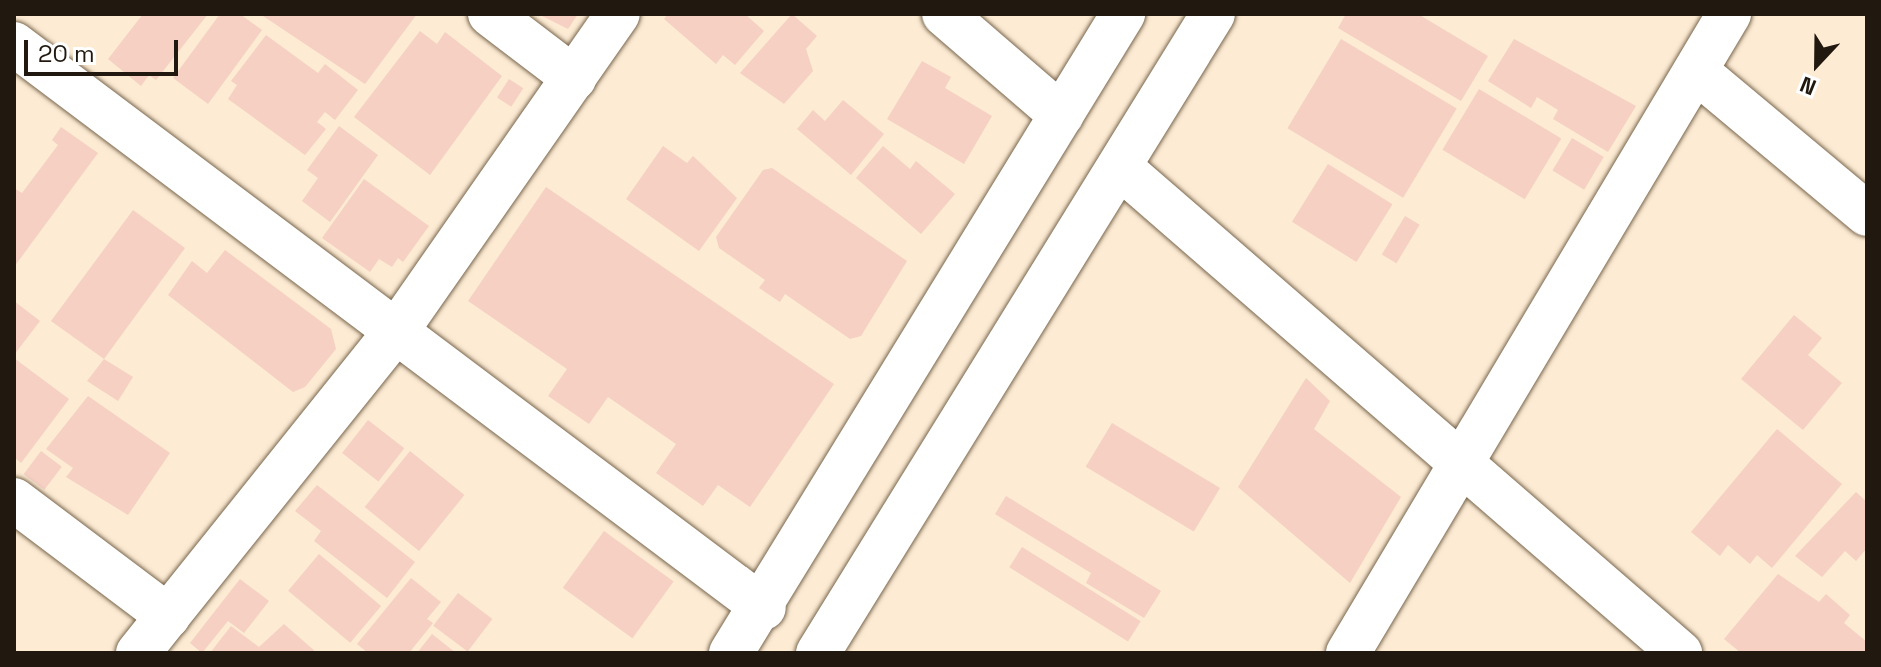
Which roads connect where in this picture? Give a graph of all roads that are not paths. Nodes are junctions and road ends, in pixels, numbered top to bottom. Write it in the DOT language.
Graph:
graph roads {
  1 [pos="490,14"];
  2 [pos="618,14"];
  3 [pos="944,14"];
  4 [pos="1123,14"];
  5 [pos="1213,14"];
  6 [pos="1729,14"];
  7 [pos="14,44"];
  8 [pos="1696,71"];
  9 [pos="574,78"];
  10 [pos="1061,115"];
  11 [pos="1122,169"];
  12 [pos="1867,214"];
  13 [pos="398,329"];
  14 [pos="1462,464"];
  15 [pos="14,500"];
  16 [pos="764,608"];
  17 [pos="168,616"];
  18 [pos="138,653"];
  19 [pos="731,653"];
  20 [pos="818,653"];
  21 [pos="1348,653"];
  22 [pos="1680,653"];
  1 -- 9 [label="street"];
  2 -- 9 [label="street"];
  3 -- 10 [label="street"];
  4 -- 10 [label="street"];
  5 -- 11 [label="street"];
  6 -- 8 [label="street"];
  7 -- 13 [label="street"];
  8 -- 12 [label="street"];
  8 -- 14 [label="street"];
  9 -- 13 [label="street"];
  10 -- 16 [label="street"];
  11 -- 14 [label="street"];
  11 -- 20 [label="street"];
  13 -- 16 [label="street"];
  13 -- 17 [label="street"];
  14 -- 21 [label="street"];
  14 -- 22 [label="street"];
  15 -- 17 [label="street"];
  16 -- 19 [label="street"];
  17 -- 18 [label="street"];
}
